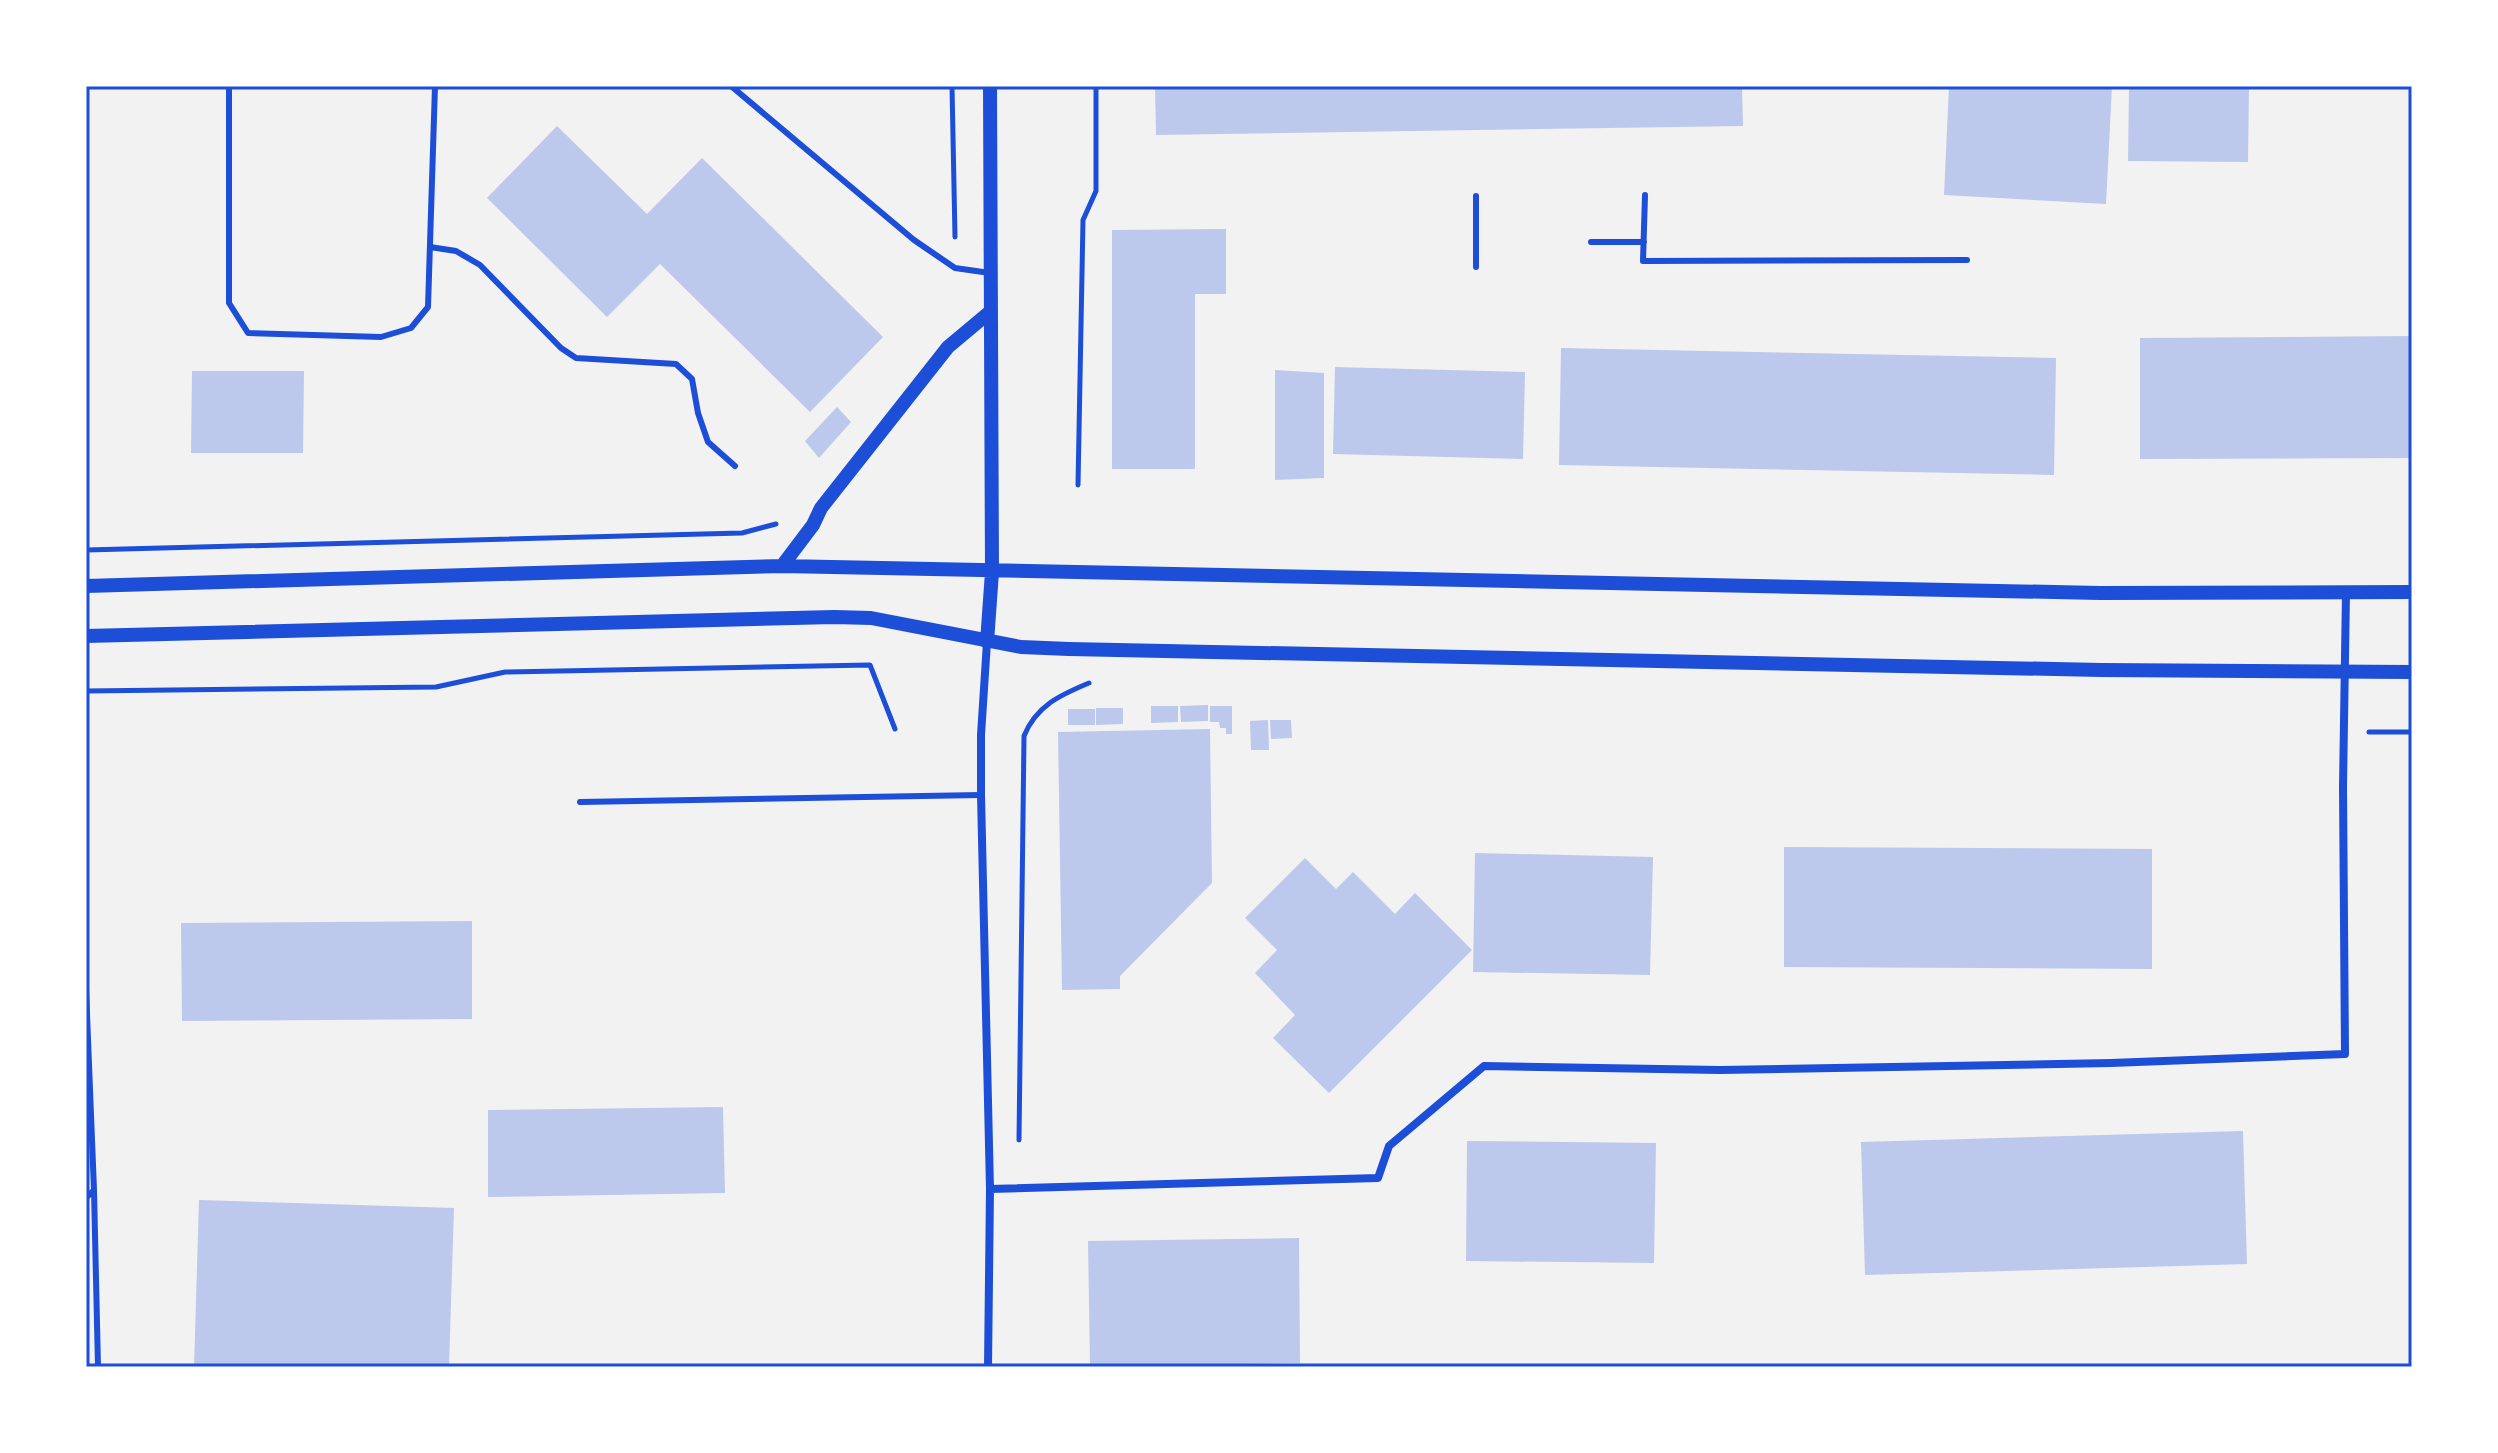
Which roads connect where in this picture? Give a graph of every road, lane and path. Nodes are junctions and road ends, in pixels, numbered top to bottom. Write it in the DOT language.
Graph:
graph roads {
  1 [pos="229,86"];
  2 [pos="435,86"];
  3 [pos="731,86"];
  4 [pos="952,86"];
  5 [pos="990,86"];
  6 [pos="1096,86"];
  7 [pos="1645,195"];
  8 [pos="1476,196"];
  9 [pos="1591,242"];
  10 [pos="1644,242"];
  11 [pos="430,247"];
  12 [pos="1967,260"];
  13 [pos="1476,267"];
  14 [pos="955,268"];
  15 [pos="990,273"];
  16 [pos="991,311"];
  17 [pos="735,466"];
  18 [pos="1078,485"];
  19 [pos="775,525"];
  20 [pos="86,550"];
  21 [pos="782,566"];
  22 [pos="992,572"];
  23 [pos="86,586"];
  24 [pos="2346,592"];
  25 [pos="2412,592"];
  26 [pos="86,636"];
  27 [pos="987,642"];
  28 [pos="2344,672"];
  29 [pos="2412,672"];
  30 [pos="1089,683"];
  31 [pos="86,691"];
  32 [pos="895,729"];
  33 [pos="2343,732"];
  34 [pos="2412,732"];
  35 [pos="981,795"];
  36 [pos="580,802"];
  37 [pos="86,989"];
  38 [pos="1019,1188"];
  39 [pos="990,1189"];
  40 [pos="94,1190"];
  41 [pos="86,1198"];
  42 [pos="98,1367"];
  43 [pos="988,1367"];
  1 -- 11 [label="lane"];
  2 -- 11 [label="lane"];
  3 -- 14 [label="lane"];
  4 -- 14 [label="path"];
  5 -- 15 [label="street"];
  6 -- 18 [label="path"];
  7 -- 10 [label="lane"];
  8 -- 13 [label="lane"];
  9 -- 10 [label="lane"];
  10 -- 12 [label="lane"];
  11 -- 17 [label="lane"];
  14 -- 15 [label="lane"];
  15 -- 16 [label="street"];
  16 -- 21 [label="street"];
  16 -- 22 [label="street"];
  19 -- 20 [label="path"];
  21 -- 22 [label="street"];
  21 -- 23 [label="street"];
  22 -- 24 [label="street"];
  22 -- 27 [label="street"];
  24 -- 25 [label="street"];
  24 -- 28 [label="street"];
  26 -- 27 [label="street"];
  27 -- 28 [label="street"];
  27 -- 35 [label="street"];
  28 -- 29 [label="street"];
  28 -- 33 [label="street"];
  30 -- 38 [label="path"];
  31 -- 32 [label="path"];
  33 -- 34 [label="path"];
  33 -- 38 [label="street"];
  35 -- 36 [label="lane"];
  35 -- 39 [label="street"];
  37 -- 40 [label="lane"];
  38 -- 39 [label="street"];
  39 -- 43 [label="street"];
  40 -- 41 [label="lane"];
  40 -- 42 [label="lane"];
}
